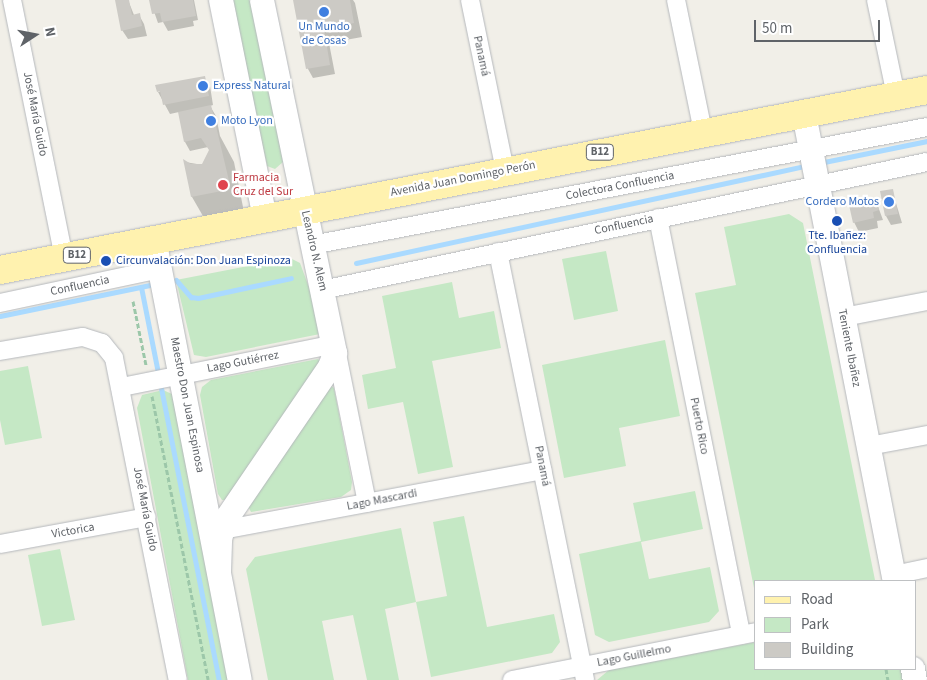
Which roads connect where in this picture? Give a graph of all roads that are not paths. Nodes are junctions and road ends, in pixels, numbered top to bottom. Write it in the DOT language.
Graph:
graph roads {
  1 [pos="12,0"];
  2 [pos="222,0"];
  3 [pos="262,0"];
  4 [pos="470,0"];
  5 [pos="676,0"];
  6 [pos="876,0"];
  7 [pos="927,90"];
  8 [pos="896,96"];
  9 [pos="804,114"];
  10 [pos="927,128"];
  11 [pos="703,132"];
  12 [pos="811,150"];
  13 [pos="294,158"];
  14 [pos="927,162"];
  15 [pos="255,166"];
  16 [pos="505,170"];
  17 [pos="817,184"];
  18 [pos="304,210"];
  19 [pos="265,218"];
  20 [pos="658,218"];
  21 [pos="154,239"];
  22 [pos="312,245"];
  23 [pos="498,252"];
  24 [pos="64,257"];
  25 [pos="160,269"];
  26 [pos="0,270"];
  27 [pos="322,290"];
  28 [pos="927,301"];
  29 [pos="0,303"];
  30 [pos="844,318"];
  31 [pos="335,344"];
  32 [pos="0,351"];
  33 [pos="162,379"];
  34 [pos="122,387"];
  35 [pos="927,435"];
  36 [pos="869,446"];
  37 [pos="542,470"];
  38 [pos="367,503"];
  39 [pos="147,517"];
  40 [pos="222,530"];
  41 [pos="0,544"];
  42 [pos="927,568"];
  43 [pos="219,571"];
  44 [pos="895,578"];
  45 [pos="748,634"];
  46 [pos="583,673"];
  47 [pos="178,680"];
  48 [pos="240,680"];
  49 [pos="512,680"];
  1 -- 24 [label="street, José María Guido"];
  2 -- 15 [label="main road"];
  3 -- 13 [label="main road, Leandro N. Alem"];
  4 -- 16 [label="street, Panamá"];
  5 -- 11 [label="street"];
  6 -- 8 [label="street"];
  7 -- 8 [label="main road, Avenida Juan Domingo Perón / B12"];
  8 -- 9 [label="main road, Avenida Juan Domingo Perón / B12"];
  9 -- 11 [label="main road, Avenida Juan Domingo Perón / B12"];
  9 -- 12 [label="main road, Teniente Ibañez"];
  10 -- 12 [label="street, Colectora Confluencia"];
  11 -- 16 [label="main road, Avenida Juan Domingo Perón / B12"];
  12 -- 17 [label="main road, Teniente Ibañez"];
  12 -- 22 [label="street, Colectora Confluencia"];
  13 -- 15 [label="main road"];
  13 -- 18 [label="main road, Leandro N. Alem"];
  14 -- 17 [label="street, Confluencia"];
  15 -- 19 [label="main road"];
  16 -- 18 [label="main road, Avenida Juan Domingo Perón / B12"];
  17 -- 20 [label="street, Confluencia"];
  17 -- 30 [label="main road, Teniente Ibañez"];
  18 -- 19 [label="main road, Avenida Juan Domingo Perón / B12"];
  18 -- 22 [label="main road, Leandro N. Alem"];
  19 -- 21 [label="main road, Avenida Juan Domingo Perón / B12"];
  20 -- 23 [label="street, Confluencia"];
  20 -- 45 [label="street, Puerto Rico"];
  21 -- 24 [label="main road, Avenida Juan Domingo Perón / B12"];
  21 -- 25 [label="main road, Maestro Don Juan Espinosa"];
  22 -- 27 [label="main road, Leandro N. Alem"];
  23 -- 27 [label="street, Confluencia"];
  23 -- 37 [label="street, Panamá"];
  24 -- 26 [label="main road, Avenida Juan Domingo Perón / B12"];
  25 -- 29 [label="street, Confluencia"];
  25 -- 33 [label="main road, Maestro Don Juan Espinosa"];
  27 -- 31 [label="main road, Leandro N. Alem"];
  28 -- 30 [label="street"];
  30 -- 36 [label="main road, Teniente Ibañez"];
  31 -- 33 [label="street, Lago Gutiérrez"];
  31 -- 38 [label="street, Leandro N. Alem"];
  31 -- 40 [label="main road, Maestro Don Juan Espinosa"];
  32 -- 34 [label="street, José María Guido"];
  33 -- 34 [label="street, Lago Gutiérrez"];
  33 -- 43 [label="main road, Maestro Don Juan Espinosa"];
  34 -- 39 [label="street, José María Guido"];
  35 -- 36 [label="street"];
  36 -- 44 [label="main road, Teniente Ibañez"];
  37 -- 38 [label="street, Lago Mascardi"];
  37 -- 46 [label="street, Panamá"];
  38 -- 40 [label="street, Lago Mascardi"];
  39 -- 41 [label="street, Victorica"];
  39 -- 47 [label="street, José María Guido"];
  40 -- 43 [label="main road, Maestro Don Juan Espinosa"];
  42 -- 44 [label="street"];
  43 -- 48 [label="main road, Maestro Don Juan Espinosa"];
  45 -- 46 [label="street, Lago Guillelmo"];
  46 -- 49 [label="street, Lago Guillelmo"];
}
